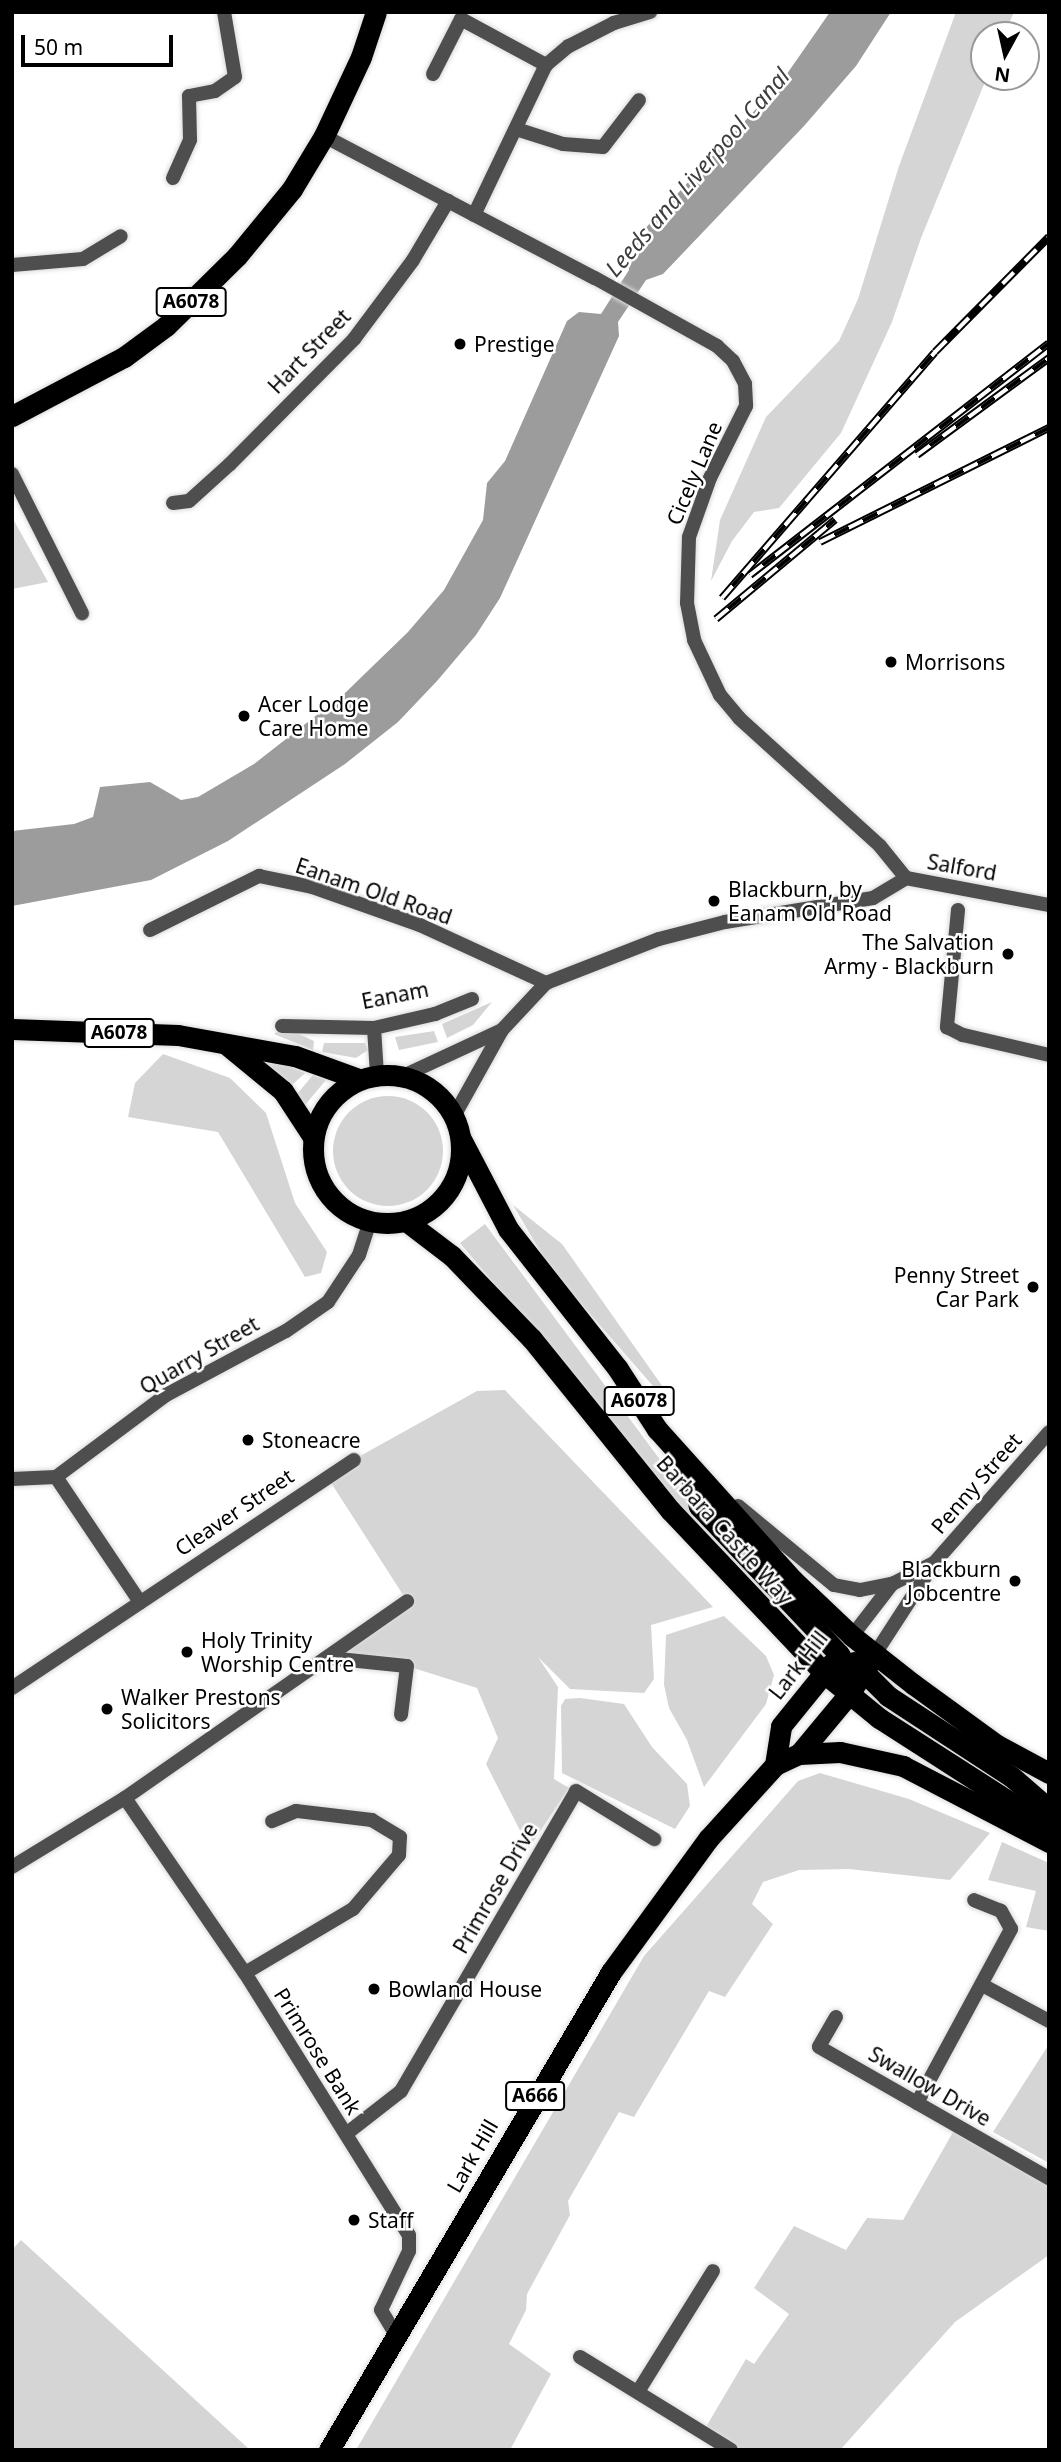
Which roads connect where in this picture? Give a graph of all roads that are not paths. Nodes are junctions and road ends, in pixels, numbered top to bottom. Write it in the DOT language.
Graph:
graph roads {
  1 [pos="224,12"];
  2 [pos="376,12"];
  3 [pos="650,12"];
  4 [pos="546,65"];
  5 [pos="433,74"];
  6 [pos="639,100"];
  7 [pos="516,129"];
  8 [pos="324,136"];
  9 [pos="173,178"];
  10 [pos="448,201"];
  11 [pos="474,215"];
  12 [pos="121,236"];
  13 [pos="12,265"];
  14 [pos="12,416"];
  15 [pos="12,474"];
  16 [pos="173,503"];
  17 [pos="82,613"];
  18 [pos="906,878"];
  19 [pos="1049,905"];
  20 [pos="958,909"];
  21 [pos="150,930"];
  22 [pos="546,983"];
  23 [pos="472,999"];
  24 [pos="282,1026"];
  25 [pos="374,1028"];
  26 [pos="12,1029"];
  27 [pos="502,1030"];
  28 [pos="225,1044"];
  29 [pos="1049,1055"];
  30 [pos="402,1076"];
  31 [pos="368,1077"];
  32 [pos="454,1116"];
  33 [pos="313,1137"];
  34 [pos="461,1139"];
  35 [pos="370,1221"];
  36 [pos="406,1221"];
  37 [pos="1047,1438"];
  38 [pos="354,1460"];
  39 [pos="686,1462"];
  40 [pos="56,1477"];
  41 [pos="12,1479"];
  42 [pos="934,1563"];
  43 [pos="892,1584"];
  44 [pos="407,1601"];
  45 [pos="140,1602"];
  46 [pos="852,1636"];
  47 [pos="839,1654"];
  48 [pos="875,1654"];
  49 [pos="329,1658"];
  50 [pos="824,1673"];
  51 [pos="861,1674"];
  52 [pos="12,1688"];
  53 [pos="849,1694"];
  54 [pos="401,1715"];
  55 [pos="799,1755"];
  56 [pos="775,1765"];
  57 [pos="1049,1773"];
  58 [pos="125,1798"];
  59 [pos="1049,1809"];
  60 [pos="272,1821"];
  61 [pos="1049,1827"];
  62 [pos="654,1839"];
  63 [pos="1049,1842"];
  64 [pos="12,1867"];
  65 [pos="975,1900"];
  66 [pos="245,1973"];
  67 [pos="984,1986"];
  68 [pos="836,2017"];
  69 [pos="1049,2021"];
  70 [pos="917,2103"];
  71 [pos="346,2134"];
  72 [pos="1049,2178"];
  73 [pos="713,2271"];
  74 [pos="397,2337"];
  75 [pos="580,2357"];
  76 [pos="639,2389"];
  77 [pos="329,2450"];
  78 [pos="731,2450"];
  1 -- 9 [label="street"];
  2 -- 8 [label="highway, A6078"];
  3 -- 4 [label="street"];
  4 -- 5 [label="street"];
  4 -- 7 [label="street"];
  6 -- 7 [label="street"];
  7 -- 11 [label="street"];
  8 -- 10 [label="street"];
  8 -- 14 [label="highway, A6078"];
  10 -- 11 [label="street"];
  10 -- 16 [label="street, Hart Street"];
  11 -- 18 [label="street, Cicely Lane"];
  12 -- 13 [label="street"];
  15 -- 17 [label="street"];
  18 -- 19 [label="street, Salford"];
  18 -- 22 [label="street, Salford"];
  20 -- 29 [label="street"];
  21 -- 22 [label="street, Eanam Old Road"];
  22 -- 27 [label="street"];
  23 -- 25 [label="street, Eanam"];
  24 -- 25 [label="street, Eanam"];
  25 -- 31 [label="street"];
  26 -- 28 [label="highway, A6078"];
  27 -- 30 [label="street"];
  27 -- 32 [label="street"];
  28 -- 31 [label="highway, A6078"];
  28 -- 33 [label="highway, A6078"];
  30 -- 31 [label="highway, A6078"];
  30 -- 32 [label="highway, A6078"];
  31 -- 33 [label="highway"];
  32 -- 34 [label="highway, A6078"];
  33 -- 35 [label="highway, A6078"];
  34 -- 36 [label="highway, A6078"];
  34 -- 39 [label="highway, Barbara Castle Way / A6078"];
  35 -- 36 [label="highway, A6078"];
  35 -- 40 [label="street, Quarry Street"];
  36 -- 50 [label="highway, Barbara Castle Way / A6078"];
  37 -- 42 [label="street, Penny Street"];
  38 -- 45 [label="street, Cleaver Street"];
  39 -- 43 [label="street, Barbara Castle Way"];
  39 -- 46 [label="highway, Barbara Castle Way / A6078"];
  39 -- 47 [label="highway"];
  40 -- 41 [label="street"];
  40 -- 45 [label="street"];
  42 -- 43 [label="street, Penny Street"];
  42 -- 48 [label="street, Penny Street"];
  43 -- 46 [label="street, Penny Street"];
  44 -- 49 [label="street"];
  45 -- 52 [label="street, Cleaver Street"];
  46 -- 47 [label="highway, Lark Hill"];
  46 -- 48 [label="highway, Barbara Castle Way / A6078"];
  46 -- 51 [label="highway"];
  47 -- 50 [label="highway, Lark Hill"];
  47 -- 53 [label="highway"];
  48 -- 51 [label="highway, Lark Hill / A666"];
  48 -- 57 [label="highway, Barbara Castle Way / A6078"];
  49 -- 54 [label="street"];
  49 -- 58 [label="street"];
  50 -- 53 [label="highway, Barbara Castle Way / A6078"];
  50 -- 56 [label="highway, Lark Hill"];
  51 -- 53 [label="highway, Lark Hill / A666"];
  51 -- 59 [label="highway"];
  53 -- 55 [label="highway, Lark Hill / A666"];
  53 -- 61 [label="highway, Barbara Castle Way / A6078"];
  55 -- 56 [label="highway, Lark Hill / A666"];
  55 -- 63 [label="highway"];
  56 -- 74 [label="highway, Lark Hill / A666"];
  58 -- 64 [label="street"];
  58 -- 66 [label="street, Primrose Bank"];
  60 -- 66 [label="street"];
  62 -- 71 [label="street, Primrose Drive"];
  65 -- 67 [label="street"];
  66 -- 71 [label="street, Primrose Bank"];
  67 -- 69 [label="street"];
  67 -- 70 [label="street"];
  68 -- 70 [label="street, Swallow Drive"];
  70 -- 72 [label="street, Swallow Drive"];
  71 -- 74 [label="street, Primrose Bank"];
  73 -- 76 [label="street"];
  74 -- 77 [label="highway, Lark Hill / A666"];
  75 -- 76 [label="street"];
  76 -- 78 [label="street"];
}
